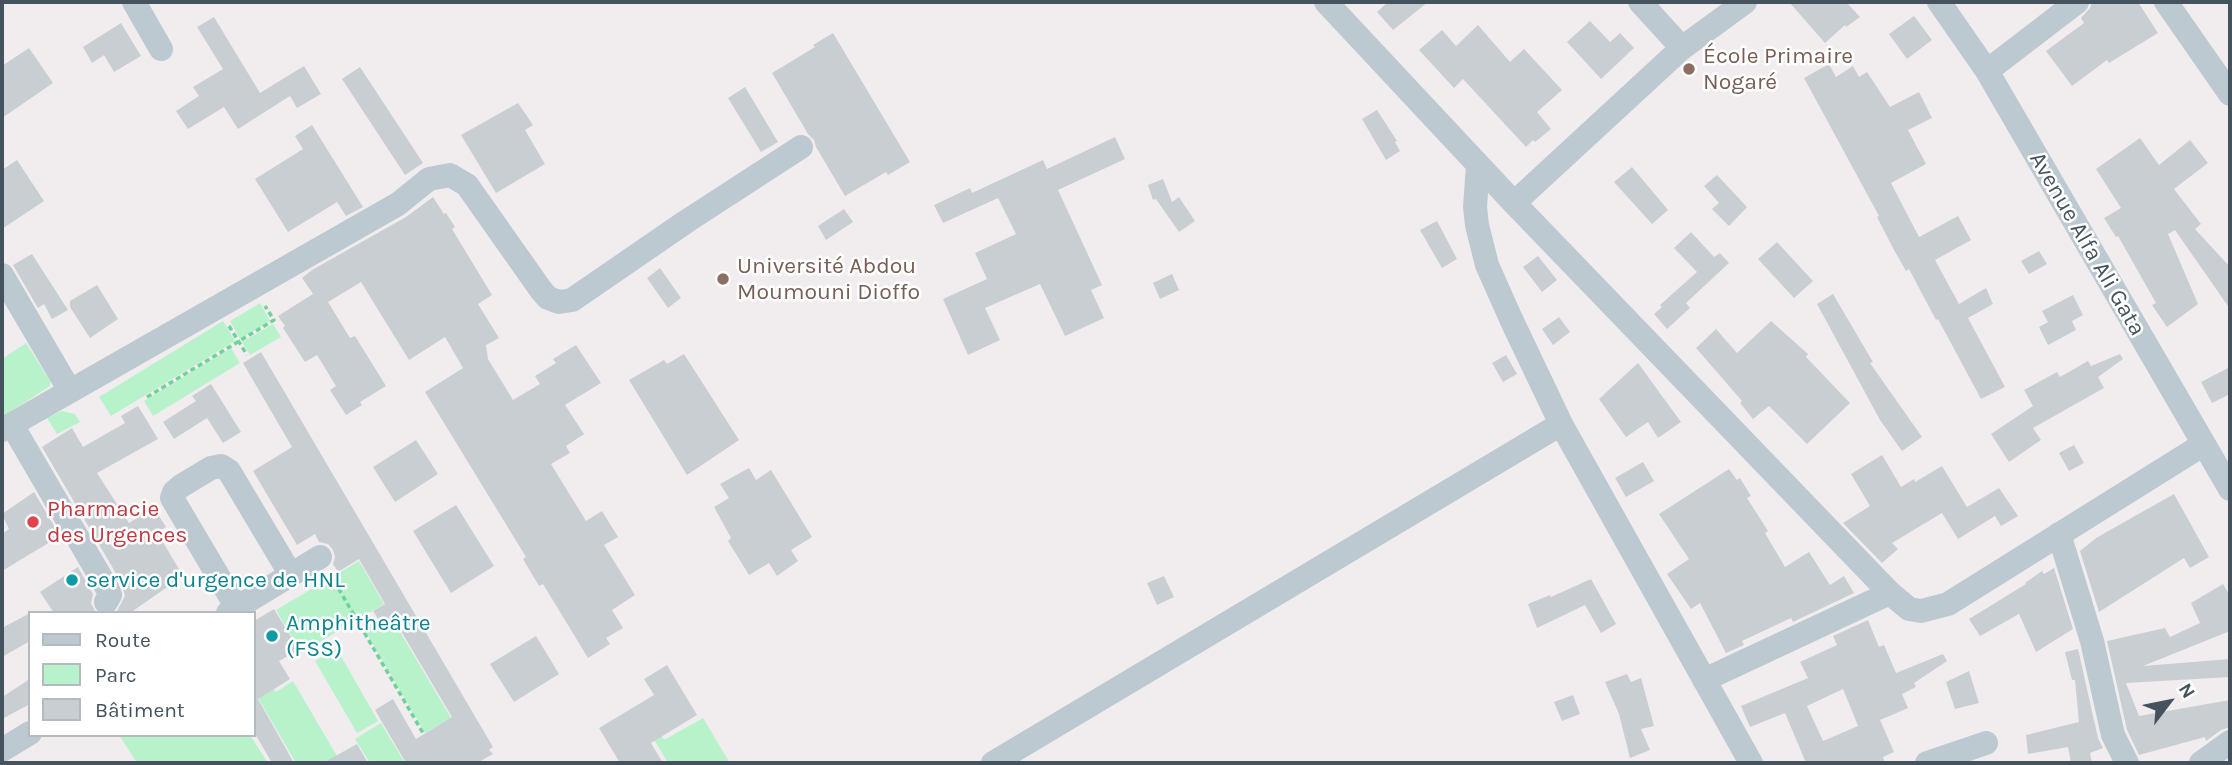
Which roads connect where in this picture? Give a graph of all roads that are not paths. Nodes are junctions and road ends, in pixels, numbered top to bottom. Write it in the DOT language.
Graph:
graph roads {
  1 [pos="134,2"];
  2 [pos="1326,2"];
  3 [pos="1640,2"];
  4 [pos="1745,2"];
  5 [pos="1939,2"];
  6 [pos="2077,2"];
  7 [pos="2166,2"];
  8 [pos="1682,48"];
  9 [pos="161,49"];
  10 [pos="1987,71"];
  11 [pos="2230,93"];
  12 [pos="801,148"];
  13 [pos="1478,165"];
  14 [pos="1514,203"];
  15 [pos="2,275"];
  16 [pos="70,391"];
  17 [pos="1561,424"];
  18 [pos="7,428"];
  19 [pos="2204,444"];
  20 [pos="2230,489"];
  21 [pos="2059,534"];
  22 [pos="320,557"];
  23 [pos="291,575"];
  24 [pos="1889,593"];
  25 [pos="106,602"];
  26 [pos="232,610"];
  27 [pos="1704,680"];
  28 [pos="28,734"];
  29 [pos="2230,742"];
  30 [pos="1986,743"];
  31 [pos="2,750"];
  32 [pos="993,763"];
  33 [pos="1751,763"];
  34 [pos="1927,763"];
  35 [pos="2127,763"];
  36 [pos="2202,763"];
  1 -- 9 [label="street"];
  2 -- 13 [label="street"];
  3 -- 8 [label="street"];
  4 -- 8 [label="street"];
  5 -- 10 [label="street, Avenue Alfa Ali Gata"];
  6 -- 10 [label="street"];
  7 -- 11 [label="street"];
  8 -- 14 [label="street"];
  10 -- 19 [label="street, Avenue Alfa Ali Gata"];
  12 -- 16 [label="street"];
  13 -- 14 [label="street"];
  13 -- 17 [label="street"];
  14 -- 24 [label="street"];
  15 -- 16 [label="street"];
  16 -- 18 [label="street"];
  17 -- 27 [label="street"];
  17 -- 32 [label="street"];
  18 -- 25 [label="street"];
  19 -- 20 [label="street, Avenue Alfa Ali Gata"];
  19 -- 21 [label="street"];
  21 -- 24 [label="street"];
  21 -- 35 [label="street"];
  22 -- 23 [label="street"];
  23 -- 26 [label="street"];
  23 -- 26 [label="street"];
  24 -- 27 [label="street"];
  27 -- 33 [label="street"];
  28 -- 31 [label="street"];
  29 -- 36 [label="street"];
  30 -- 34 [label="street"];
}
